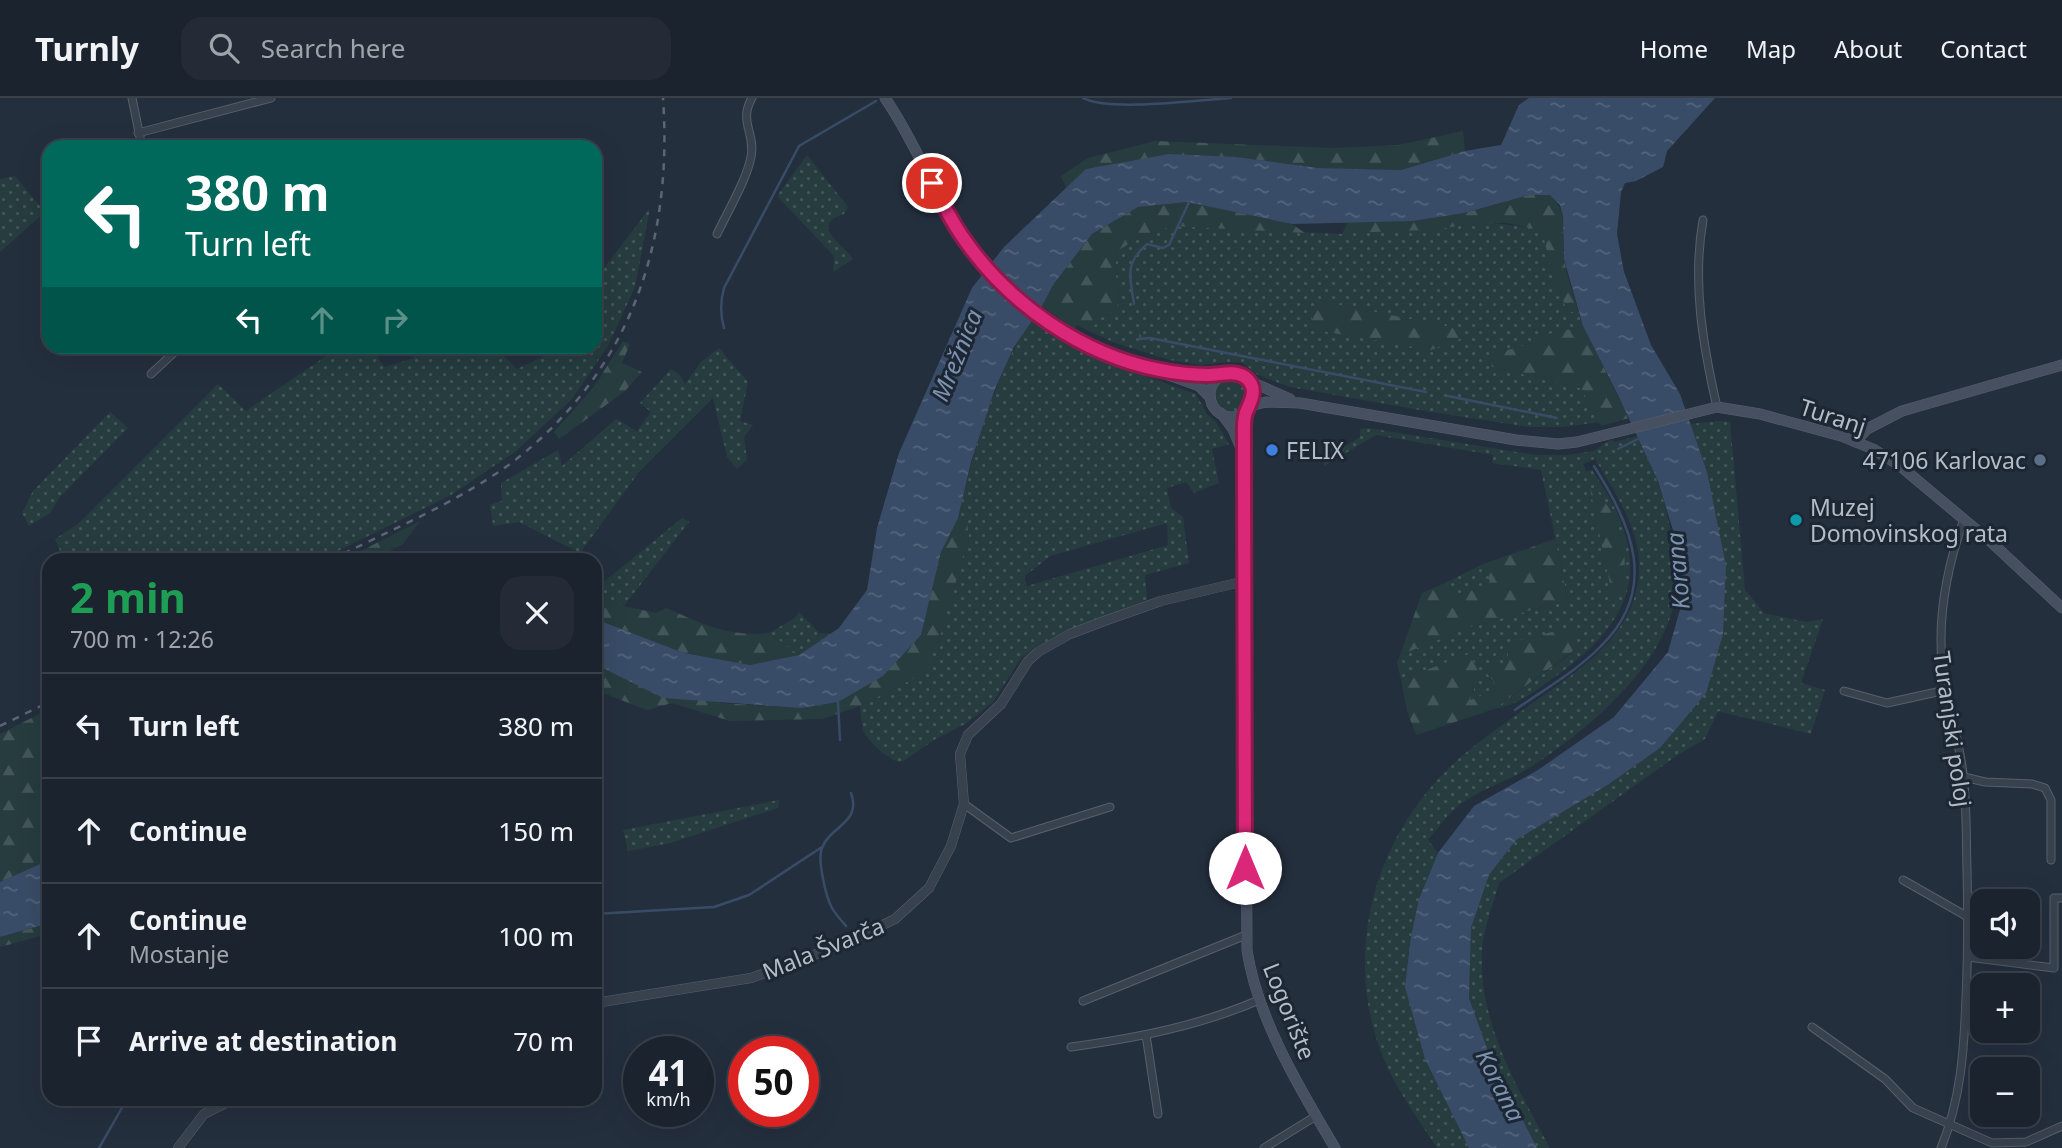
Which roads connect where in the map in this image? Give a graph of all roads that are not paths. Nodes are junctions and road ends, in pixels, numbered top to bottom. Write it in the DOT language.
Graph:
graph roads {
  1 [pos="132,98"];
  2 [pos="271,98"];
  3 [pos="752,98"];
  4 [pos="886,98"];
  5 [pos="138,133"];
  6 [pos="140,140"];
  7 [pos="1703,220"];
  8 [pos="717,234"];
  9 [pos="172,354"];
  10 [pos="2062,365"];
  11 [pos="1159,370"];
  12 [pos="1226,373"];
  13 [pos="151,374"];
  14 [pos="1248,380"];
  15 [pos="1210,397"];
  16 [pos="1300,403"];
  17 [pos="1717,407"];
  18 [pos="1248,408"];
  19 [pos="1221,413"];
  20 [pos="1855,442"];
  21 [pos="1244,459"];
  22 [pos="1964,519"];
  23 [pos="1245,580"];
  24 [pos="2062,608"];
  25 [pos="1946,690"];
  26 [pos="1844,691"];
  27 [pos="1964,777"];
  28 [pos="964,804"];
  29 [pos="1111,807"];
  30 [pos="2051,860"];
  31 [pos="1903,880"];
  32 [pos="2062,898"];
  33 [pos="1968,917"];
  34 [pos="1247,935"];
  35 [pos="1968,957"];
  36 [pos="1259,1000"];
  37 [pos="1083,1001"];
  38 [pos="602,1002"];
  39 [pos="1812,1027"];
  40 [pos="1146,1035"];
  41 [pos="1071,1047"];
  42 [pos="220,1106"];
  43 [pos="1158,1114"];
  44 [pos="1316,1116"];
  45 [pos="1950,1126"];
  46 [pos="2062,1126"];
  47 [pos="178,1148"];
  48 [pos="1264,1148"];
  49 [pos="1335,1148"];
  50 [pos="1941,1148"];
  1 -- 5 [label="street"];
  2 -- 5 [label="street"];
  3 -- 8 [label="street"];
  4 -- 11 [label="main road"];
  5 -- 6 [label="street"];
  7 -- 17 [label="street"];
  9 -- 13 [label="street"];
  10 -- 20 [label="main road"];
  11 -- 12 [label="main road"];
  11 -- 15 [label="main road"];
  12 -- 14 [label="main road"];
  12 -- 15 [label="main road"];
  14 -- 16 [label="main road"];
  14 -- 18 [label="main road"];
  15 -- 19 [label="main road"];
  16 -- 17 [label="main road, Turanj"];
  16 -- 18 [label="main road"];
  17 -- 20 [label="main road, Turanj"];
  18 -- 19 [label="main road"];
  18 -- 21 [label="main road, Logorište"];
  19 -- 21 [label="main road, Logorište"];
  20 -- 22 [label="main road, Turanj"];
  21 -- 23 [label="main road, Logorište"];
  22 -- 24 [label="main road, Turanj"];
  22 -- 25 [label="street, Turanjski poloj"];
  23 -- 28 [label="street, Mala Švarča"];
  23 -- 34 [label="main road, Logorište"];
  25 -- 26 [label="street"];
  25 -- 27 [label="street, Turanjski poloj"];
  27 -- 30 [label="street"];
  27 -- 33 [label="street, Turanjski poloj"];
  28 -- 29 [label="street"];
  28 -- 38 [label="street, Mala Švarča"];
  31 -- 33 [label="street"];
  32 -- 35 [label="street"];
  33 -- 35 [label="street, Turanjski poloj"];
  34 -- 36 [label="main road, Logorište"];
  34 -- 37 [label="street"];
  35 -- 45 [label="street, Turanjski poloj"];
  36 -- 40 [label="street"];
  36 -- 44 [label="main road, Logorište"];
  39 -- 45 [label="street"];
  40 -- 41 [label="street"];
  40 -- 43 [label="street"];
  42 -- 47 [label="street"];
  44 -- 48 [label="street"];
  44 -- 49 [label="main road, Logorište"];
  45 -- 46 [label="street"];
  45 -- 50 [label="street, Turanjski poloj"];
}
